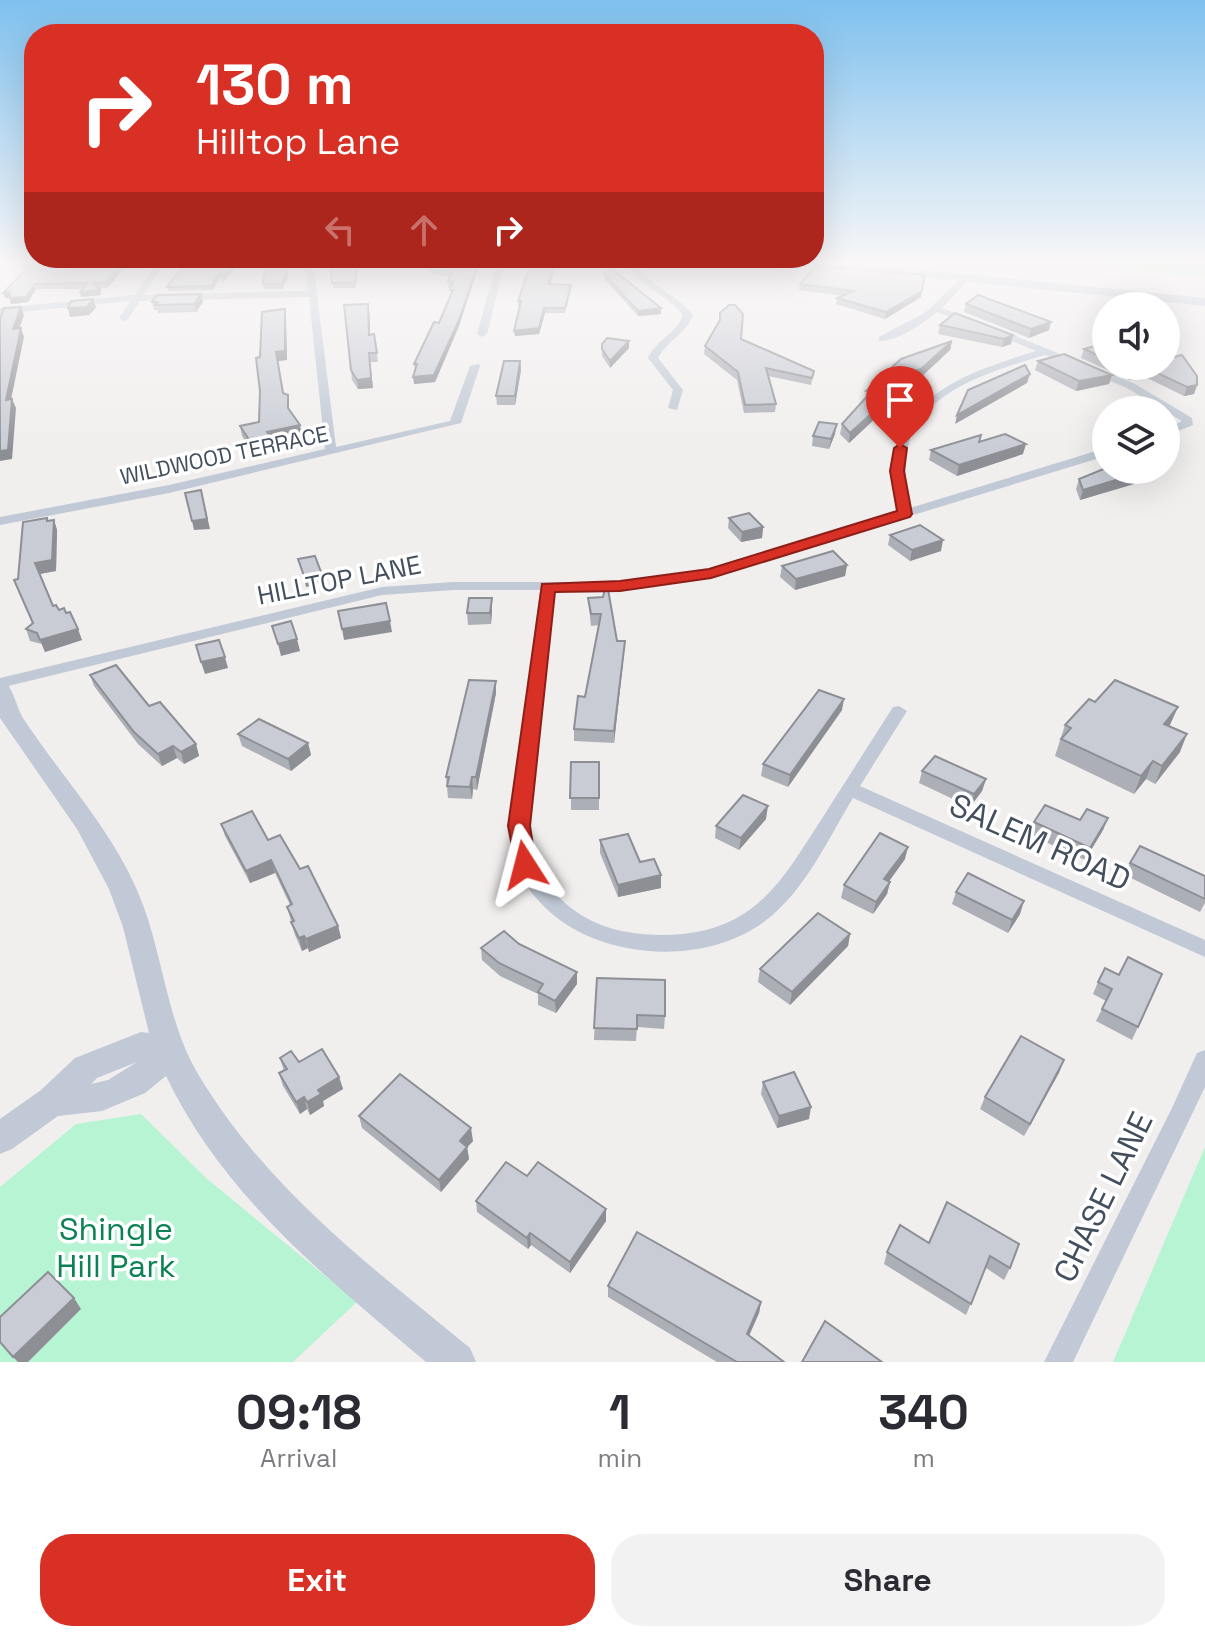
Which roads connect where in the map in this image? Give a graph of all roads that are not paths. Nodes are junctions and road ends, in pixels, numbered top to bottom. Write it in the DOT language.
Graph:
graph roads {
  1 [pos="315,326"];
  2 [pos="484,326"];
  3 [pos="684,326"];
  4 [pos="916,326"];
  5 [pos="981,326"];
  6 [pos="482,334"];
  7 [pos="882,339"];
  8 [pos="1047,351"];
  9 [pos="475,366"];
  10 [pos="1150,396"];
  11 [pos="673,408"];
  12 [pos="1180,414"];
  13 [pos="1180,428"];
  14 [pos="331,452"];
  15 [pos="1092,456"];
  16 [pos="905,514"];
  17 [pos="0,521"];
  18 [pos="548,587"];
  19 [pos="0,683"];
  20 [pos="0,690"];
  21 [pos="899,711"];
  22 [pos="850,789"];
  23 [pos="1205,949"];
  24 [pos="170,1049"];
  25 [pos="1205,1060"];
  26 [pos="0,1138"];
  27 [pos="456,1362"];
  28 [pos="1058,1362"];
  1 -- 14 [label="street"];
  2 -- 6 [label="street"];
  3 -- 11 [label="street"];
  4 -- 7 [label="street"];
  5 -- 8 [label="street"];
  8 -- 10 [label="street"];
  8 -- 16 [label="street"];
  9 -- 14 [label="street, WILDWOOD TERRACE"];
  12 -- 13 [label="street"];
  14 -- 17 [label="street, WILDWOOD TERRACE"];
  15 -- 16 [label="street, HILLTOP LANE"];
  16 -- 18 [label="street, HILLTOP LANE"];
  18 -- 19 [label="street, HILLTOP LANE"];
  18 -- 22 [label="street"];
  20 -- 24 [label="street"];
  21 -- 22 [label="street"];
  22 -- 23 [label="street, SALEM ROAD"];
  24 -- 26 [label="street"];
  24 -- 27 [label="street"];
  25 -- 28 [label="street, CHASE LANE"];
}
